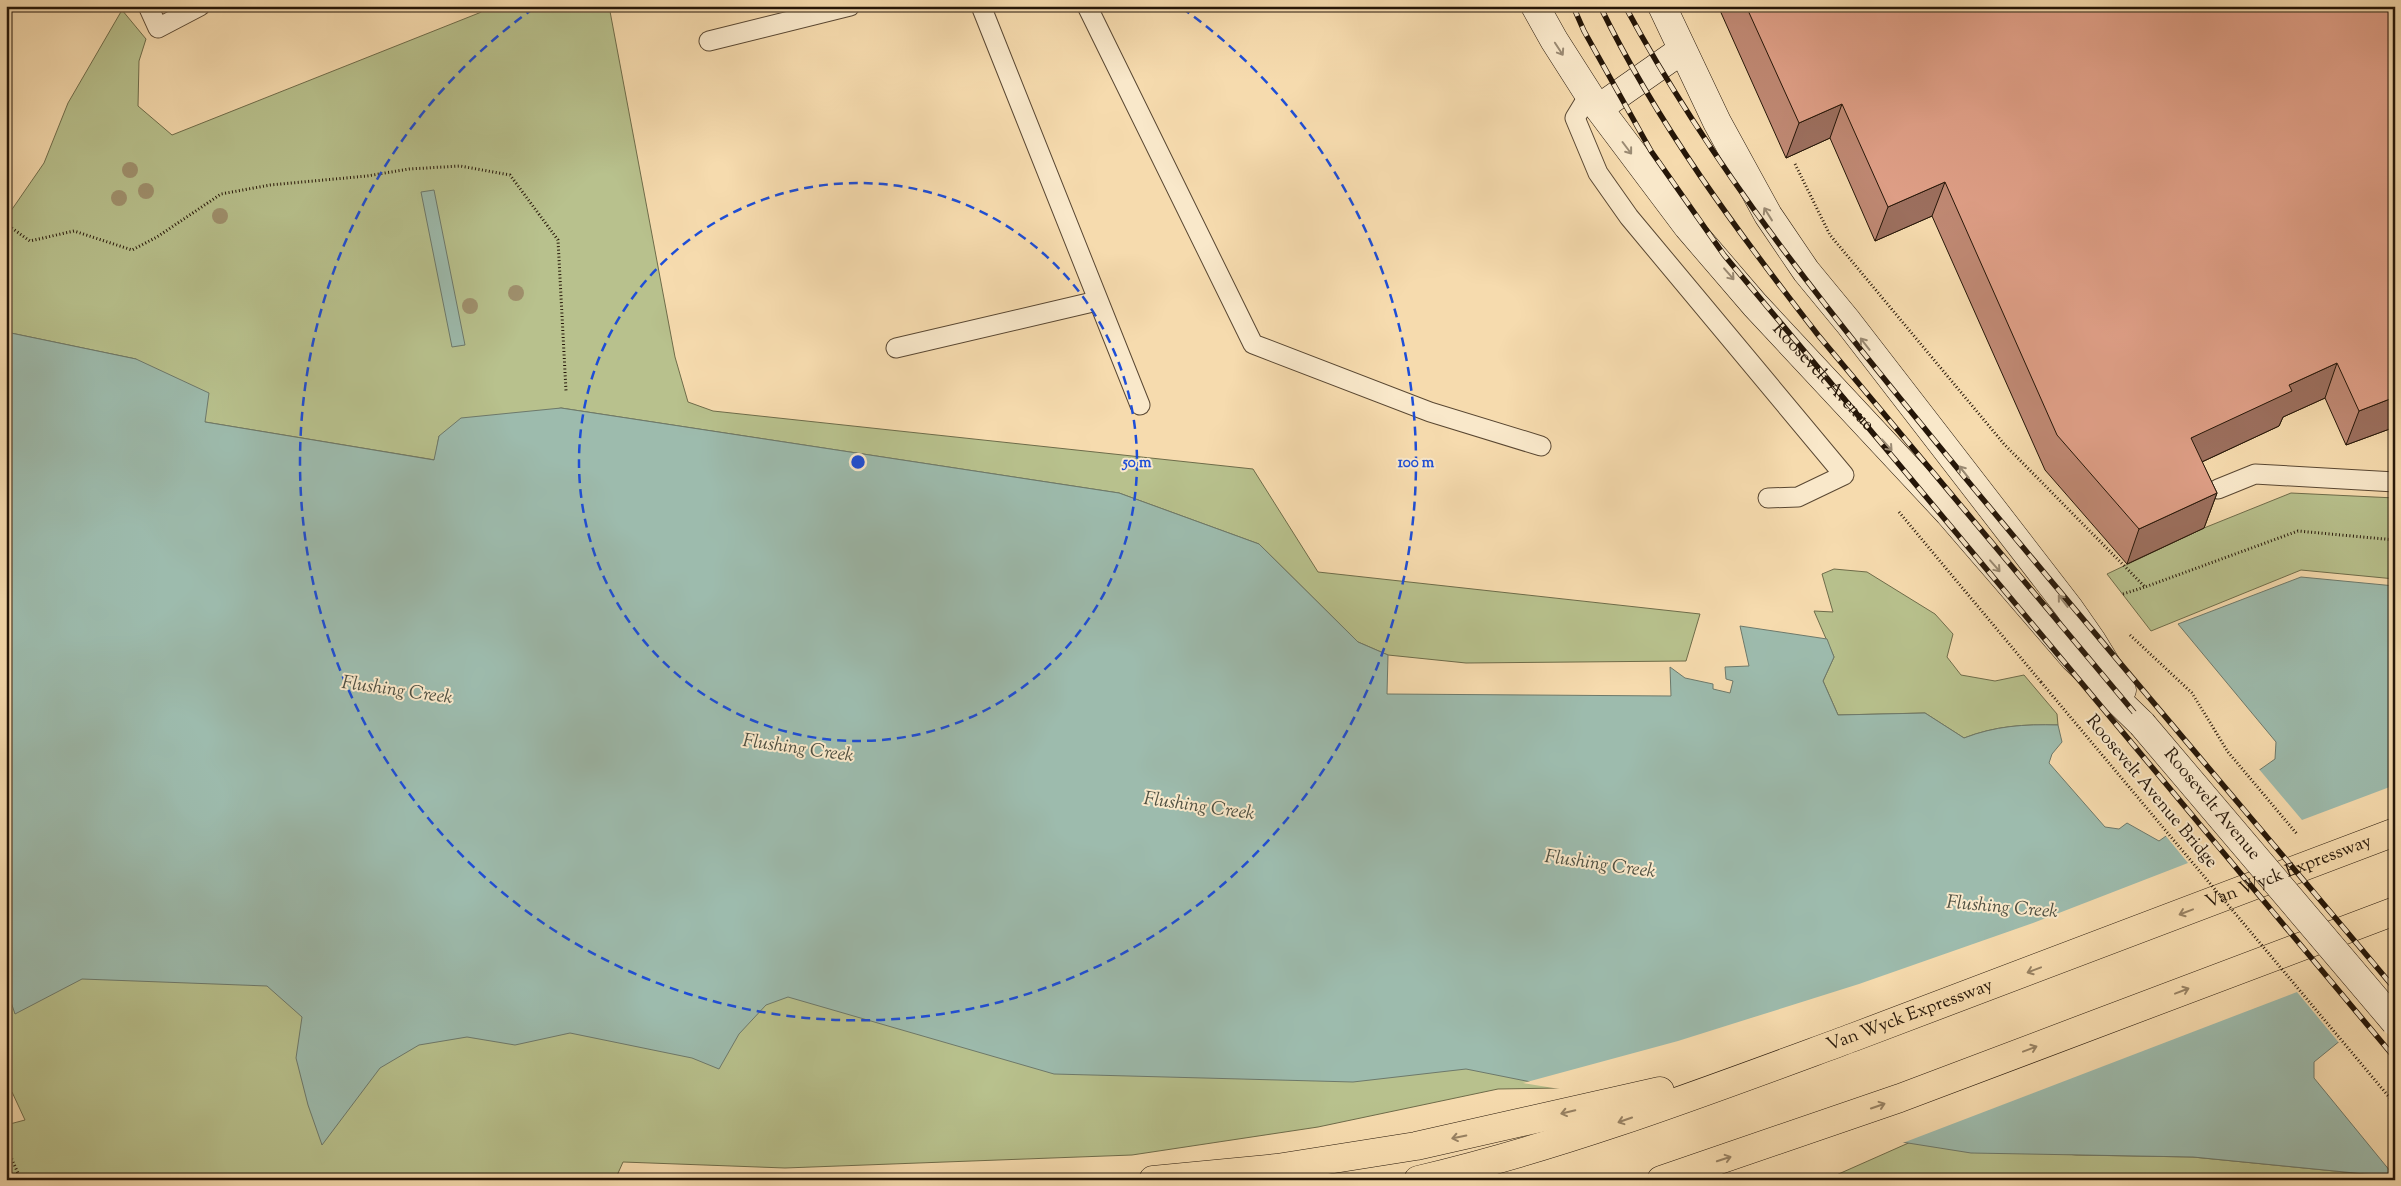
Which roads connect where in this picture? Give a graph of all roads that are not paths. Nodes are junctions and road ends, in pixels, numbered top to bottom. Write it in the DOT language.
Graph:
graph roads {
  1 [pos="148,6"];
  2 [pos="200,6"];
  3 [pos="850,6"];
  4 [pos="981,6"];
  5 [pos="1087,6"];
  6 [pos="1536,6"];
  7 [pos="1662,6"];
  8 [pos="709,41"];
  9 [pos="1682,50"];
  10 [pos="1594,102"];
  11 [pos="1097,301"];
  12 [pos="896,348"];
  13 [pos="1140,405"];
  14 [pos="1541,446"];
  15 [pos="2395,482"];
  16 [pos="2218,489"];
  17 [pos="1768,498"];
  18 [pos="2083,649"];
  19 [pos="2395,832"];
  20 [pos="2395,910"];
  21 [pos="2395,1022"];
  22 [pos="1786,1062"];
  23 [pos="1153,1180"];
  24 [pos="1418,1180"];
  25 [pos="1661,1180"];
  1 -- 2 [label="lane"];
  3 -- 8 [label="lane"];
  4 -- 11 [label="lane"];
  5 -- 14 [label="lane"];
  6 -- 10 [label="main road, Roosevelt Avenue, one-way"];
  7 -- 9 [label="main road, Roosevelt Avenue"];
  9 -- 10 [label="main road"];
  18 -- 9 [label="main road, Roosevelt Avenue, one-way"];
  10 -- 17 [label="lane"];
  10 -- 18 [label="main road, Roosevelt Avenue, one-way"];
  11 -- 12 [label="lane"];
  11 -- 13 [label="lane"];
  15 -- 16 [label="lane"];
  18 -- 21 [label="main road, Roosevelt Avenue, bridge"];
  19 -- 22 [label="highway, Van Wyck Expressway, one-way, bridge"];
  25 -- 20 [label="highway, one-way, bridge"];
  22 -- 23 [label="highway, one-way"];
  22 -- 24 [label="highway, Van Wyck Expressway, one-way"];
}
